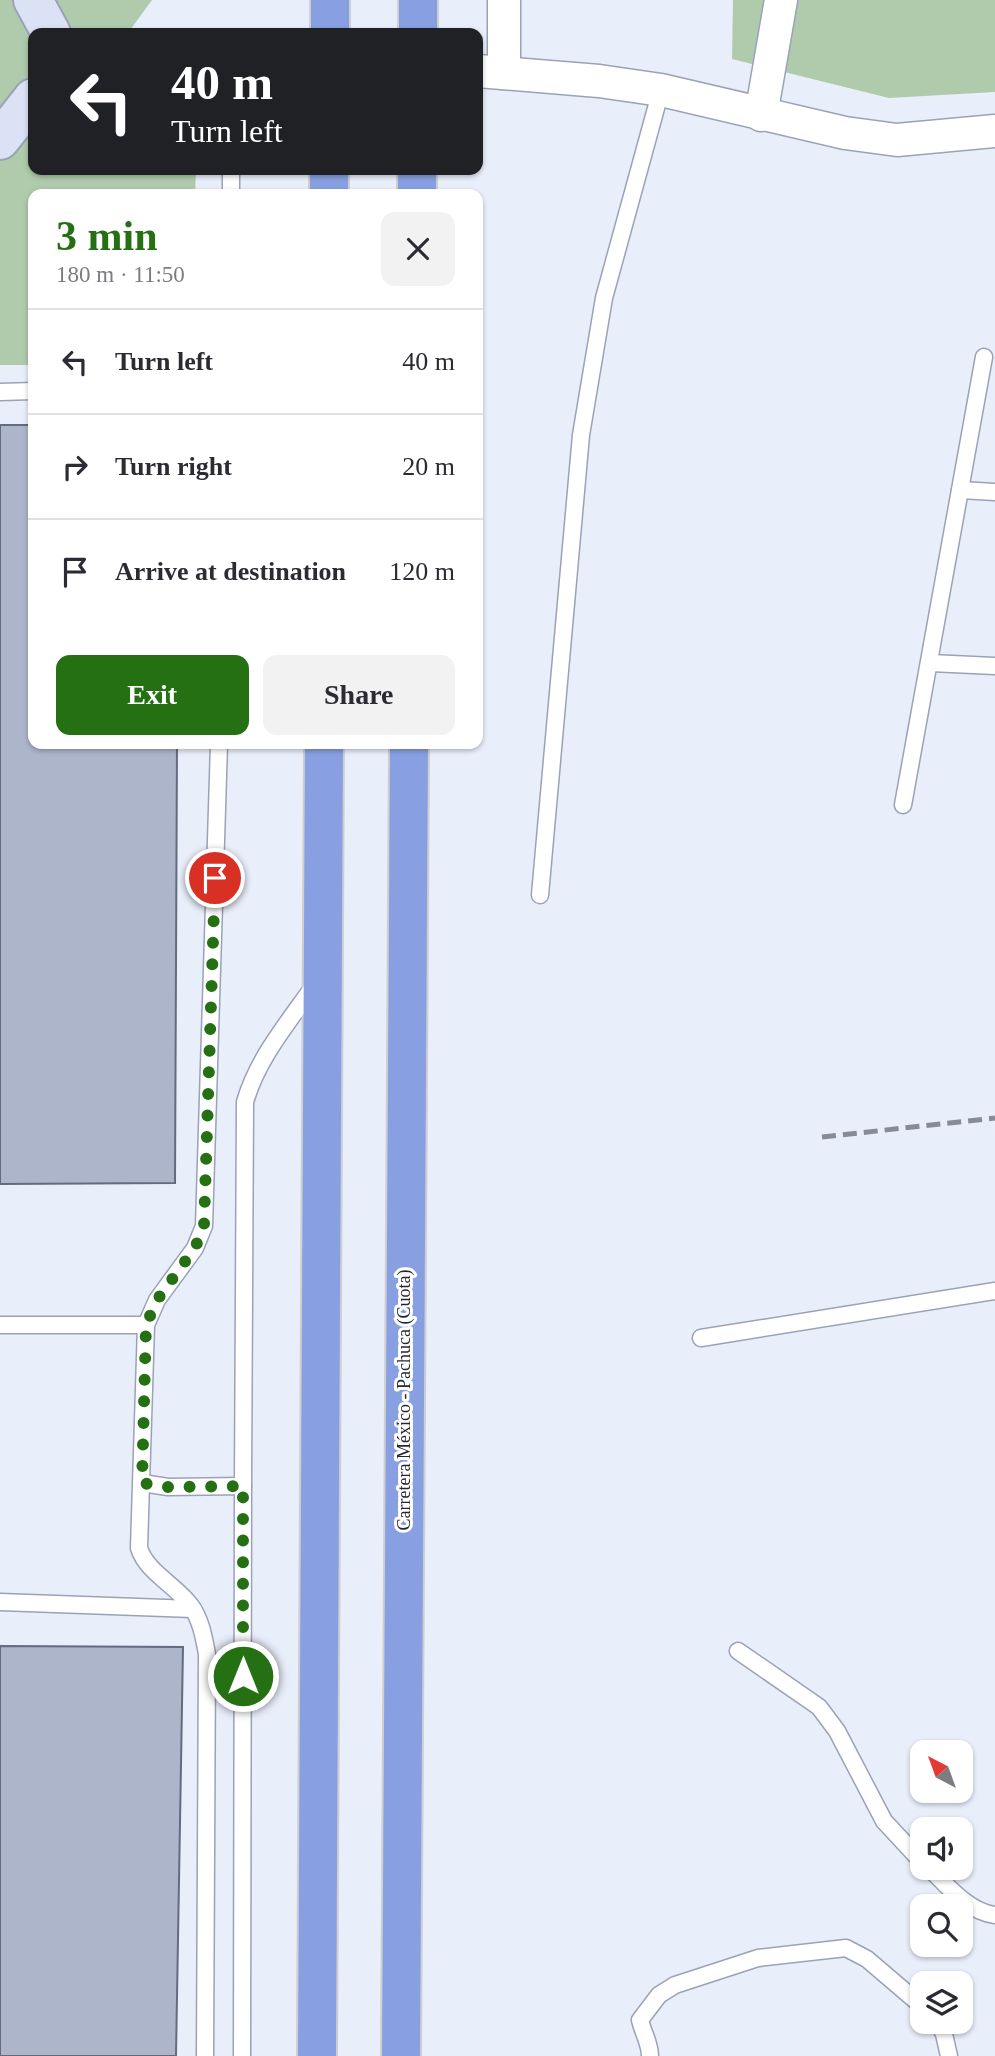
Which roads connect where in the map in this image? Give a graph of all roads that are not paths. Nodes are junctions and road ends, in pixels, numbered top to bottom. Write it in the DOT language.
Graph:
graph roads {
  1 [pos="33,0"];
  2 [pos="330,0"];
  3 [pos="418,0"];
  4 [pos="504,0"];
  5 [pos="781,0"];
  6 [pos="48,28"];
  7 [pos="330,28"];
  8 [pos="418,28"];
  9 [pos="491,72"];
  10 [pos="661,90"];
  11 [pos="28,104"];
  12 [pos="761,115"];
  13 [pos="995,131"];
  14 [pos="0,140"];
  15 [pos="984,357"];
  16 [pos="28,391"];
  17 [pos="0,392"];
  18 [pos="960,489"];
  19 [pos="995,492"];
  20 [pos="930,663"];
  21 [pos="995,666"];
  22 [pos="219,749"];
  23 [pos="324,749"];
  24 [pos="410,749"];
  25 [pos="903,805"];
  26 [pos="540,895"];
  27 [pos="322,975"];
  28 [pos="995,1291"];
  29 [pos="0,1325"];
  30 [pos="146,1325"];
  31 [pos="701,1338"];
  32 [pos="142,1483"];
  33 [pos="243,1486"];
  34 [pos="0,1602"];
  35 [pos="193,1609"];
  36 [pos="738,1651"];
  37 [pos="910,1849"];
  38 [pos="941,1880"];
  39 [pos="995,1915"];
  40 [pos="910,1996"];
  41 [pos="944,2034"];
  42 [pos="205,2056"];
  43 [pos="242,2056"];
  44 [pos="317,2056"];
  45 [pos="401,2056"];
  46 [pos="650,2056"];
  47 [pos="949,2056"];
  1 -- 6 [label="street"];
  2 -- 7 [label="highway"];
  3 -- 8 [label="highway"];
  4 -- 9 [label="street"];
  5 -- 12 [label="street"];
  9 -- 10 [label="street"];
  10 -- 12 [label="street"];
  10 -- 26 [label="lane"];
  11 -- 14 [label="street"];
  12 -- 13 [label="street"];
  15 -- 18 [label="lane"];
  16 -- 17 [label="lane"];
  18 -- 19 [label="lane"];
  18 -- 20 [label="lane"];
  20 -- 21 [label="lane"];
  20 -- 25 [label="lane"];
  22 -- 30 [label="lane"];
  23 -- 27 [label="highway"];
  24 -- 45 [label="highway, Carretera México - Pachuca (Cuota)"];
  27 -- 33 [label="lane"];
  27 -- 44 [label="highway"];
  28 -- 31 [label="lane"];
  29 -- 30 [label="lane"];
  30 -- 32 [label="lane"];
  32 -- 33 [label="lane"];
  32 -- 35 [label="lane"];
  33 -- 43 [label="lane"];
  34 -- 35 [label="lane"];
  35 -- 42 [label="lane"];
  36 -- 37 [label="lane"];
  38 -- 39 [label="lane"];
  40 -- 46 [label="lane"];
  41 -- 47 [label="lane"];
}
